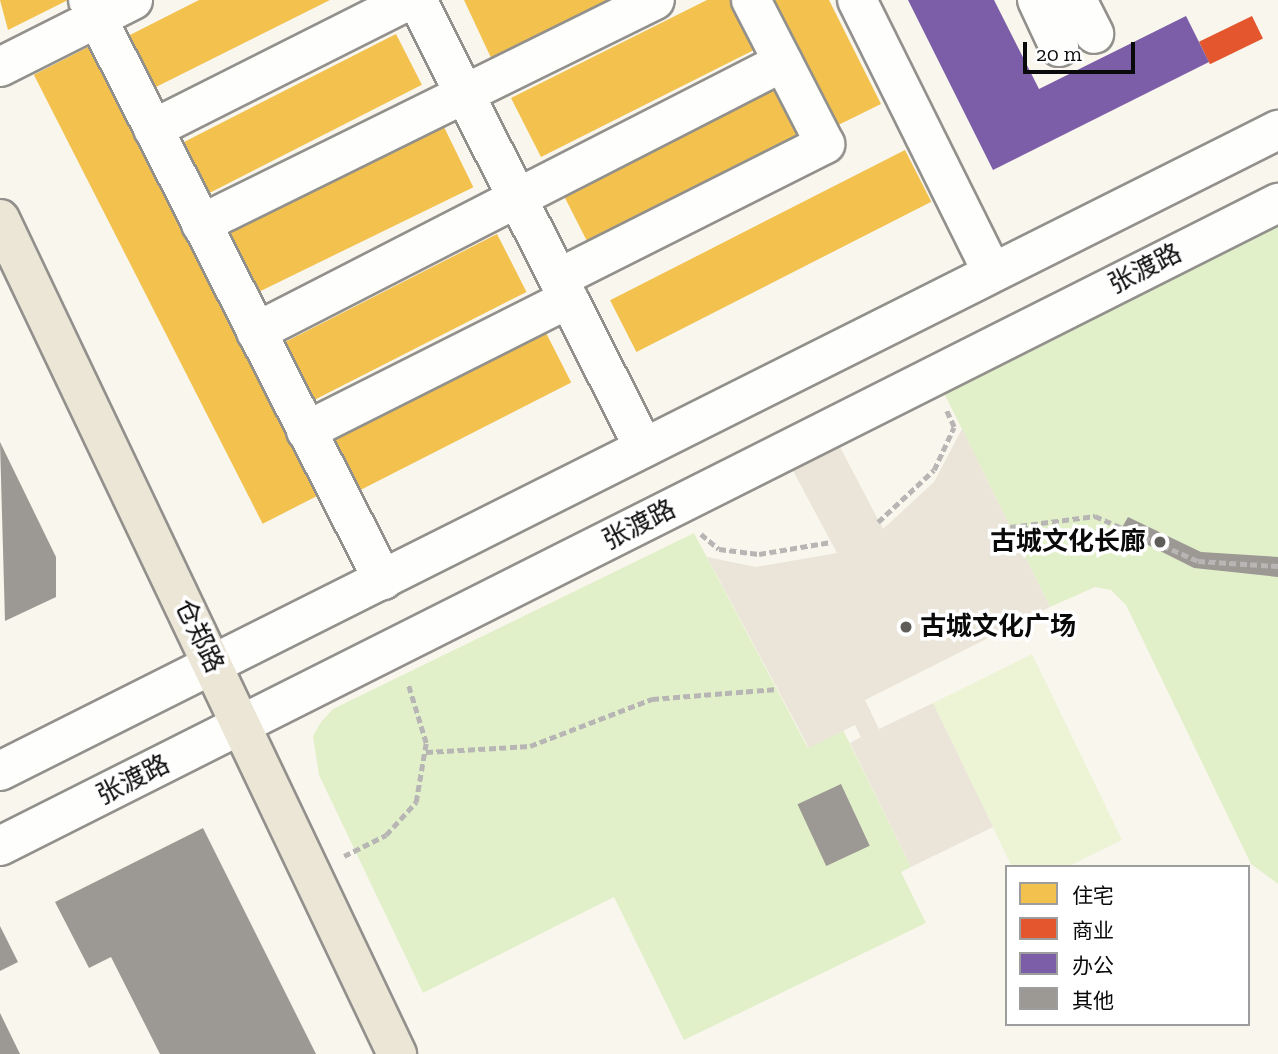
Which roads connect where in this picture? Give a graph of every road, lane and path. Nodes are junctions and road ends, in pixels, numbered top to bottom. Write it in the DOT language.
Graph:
graph roads {
  1 [pos="133,0"];
  2 [pos="409,0"];
  3 [pos="416,0"];
  4 [pos="655,0"];
  5 [pos="751,0"];
  6 [pos="858,0"];
  7 [pos="1037,0"];
  8 [pos="1077,0"];
  9 [pos="93,9"];
  10 [pos="783,62"];
  11 [pos="0,67"];
  12 [pos="465,94"];
  13 [pos="153,129"];
  14 [pos="1278,130"];
  15 [pos="518,198"];
  16 [pos="1278,203"];
  17 [pos="0,219"];
  18 [pos="201,224"];
  19 [pos="992,272"];
  20 [pos="564,289"];
  21 [pos="256,332"];
  22 [pos="930,378"];
  23 [pos="306,430"];
  24 [pos="644,448"];
  25 [pos="878,522"];
  26 [pos="1010,527"];
  27 [pos="1278,566"];
  28 [pos="383,580"];
  29 [pos="391,649"];
  30 [pos="212,663"];
  31 [pos="777,689"];
  32 [pos="242,725"];
  33 [pos="426,752"];
  34 [pos="0,771"];
  35 [pos="0,846"];
  36 [pos="312,873"];
  37 [pos="397,1054"];
  1 -- 9 [label="street"];
  2 -- 13 [label="street"];
  3 -- 12 [label="street"];
  4 -- 12 [label="street"];
  5 -- 10 [label="street"];
  6 -- 19 [label="street"];
  7 -- 8 [label="street"];
  9 -- 11 [label="street"];
  9 -- 13 [label="street"];
  10 -- 15 [label="street"];
  10 -- 20 [label="street"];
  12 -- 15 [label="street"];
  12 -- 18 [label="street"];
  13 -- 18 [label="street"];
  14 -- 19 [label="street"];
  15 -- 20 [label="street"];
  15 -- 21 [label="street"];
  16 -- 22 [label="street, 张渡路"];
  17 -- 30 [label="main road, 仓郑路"];
  18 -- 21 [label="street"];
  19 -- 24 [label="street"];
  20 -- 23 [label="street"];
  20 -- 24 [label="street"];
  21 -- 23 [label="street"];
  22 -- 25 [label="path"];
  22 -- 29 [label="street, 张渡路"];
  23 -- 28 [label="street"];
  24 -- 28 [label="street"];
  26 -- 27 [label="path"];
  28 -- 30 [label="street"];
  29 -- 32 [label="street, 张渡路"];
  29 -- 33 [label="path"];
  30 -- 32 [label="main road, 仓郑路"];
  30 -- 34 [label="street"];
  31 -- 33 [label="path"];
  32 -- 35 [label="street, 张渡路"];
  32 -- 36 [label="main road, 仓郑路"];
  33 -- 36 [label="path"];
  36 -- 37 [label="main road, 仓郑路"];
}
